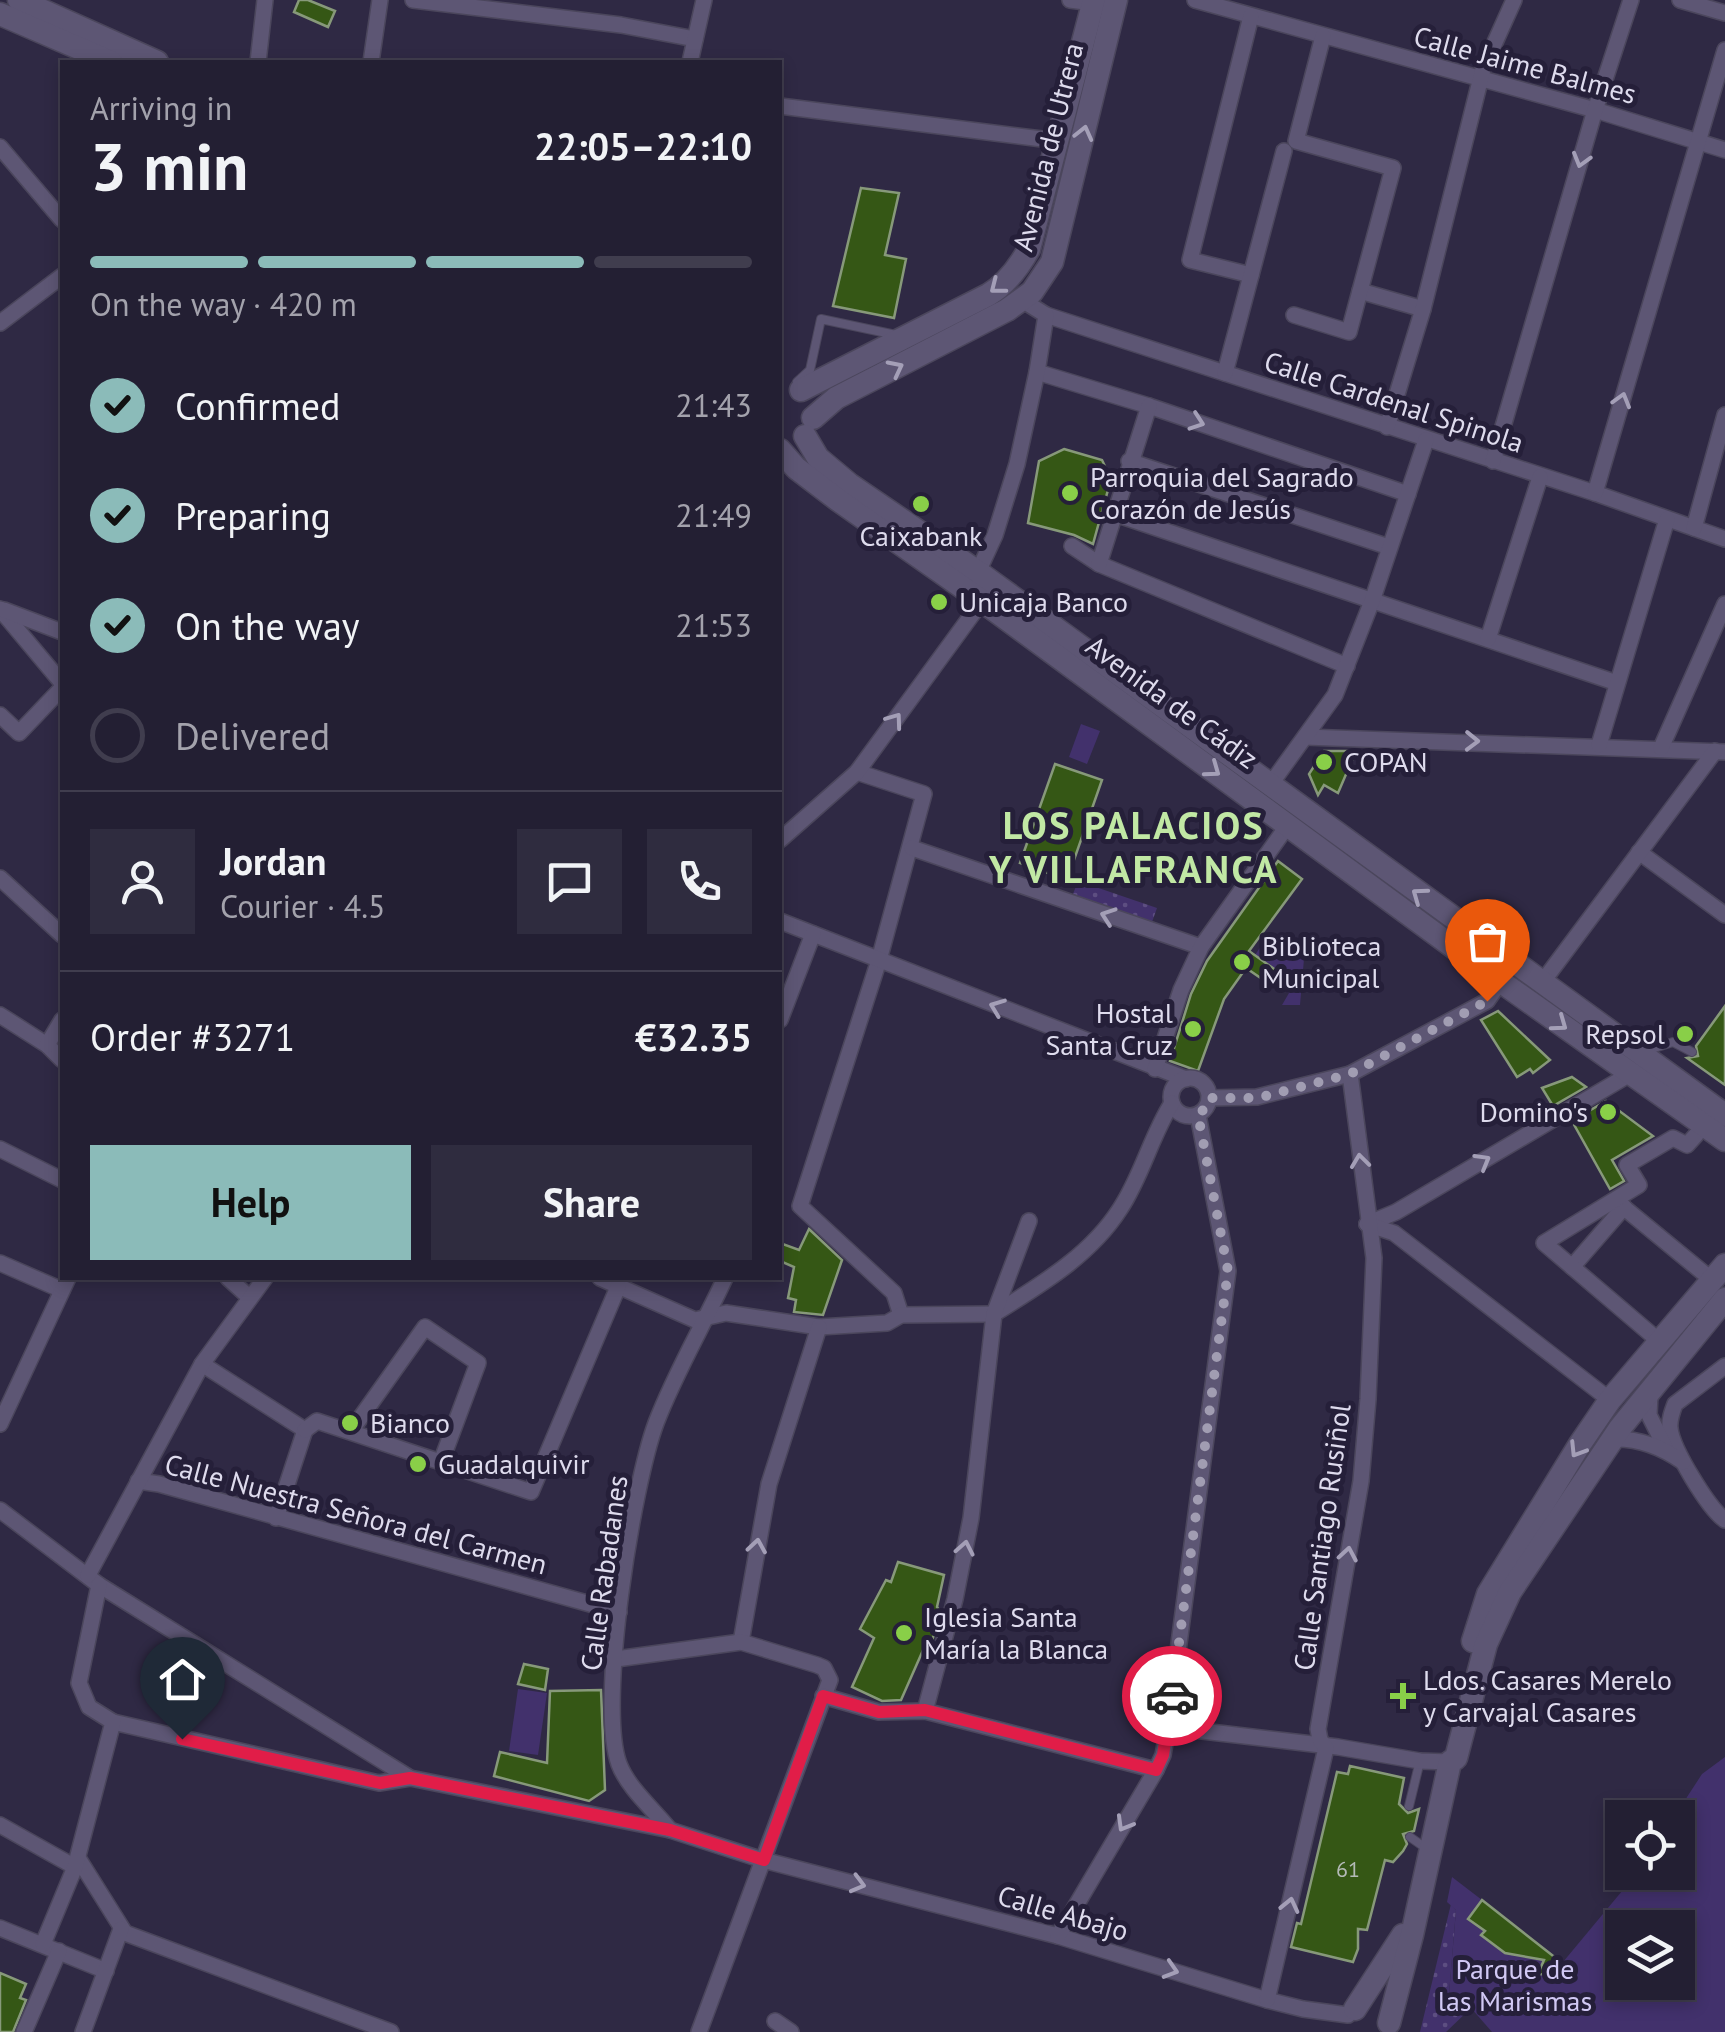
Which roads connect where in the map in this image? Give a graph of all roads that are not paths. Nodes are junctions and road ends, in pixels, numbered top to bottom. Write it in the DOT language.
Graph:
graph roads {
  1 [pos="19,0"];
  2 [pos="265,0"];
  3 [pos="380,0"];
  4 [pos="413,0"];
  5 [pos="704,0"];
  6 [pos="1195,0"];
  7 [pos="1514,0"];
  8 [pos="1631,0"];
  9 [pos="1680,0"];
  10 [pos="1093,1"];
  11 [pos="1725,13"];
  12 [pos="0,14"];
  13 [pos="1251,16"];
  14 [pos="1322,36"];
  15 [pos="694,39"];
  16 [pos="1725,50"];
  17 [pos="106,60"];
  18 [pos="153,60"];
  19 [pos="258,60"];
  20 [pos="371,60"];
  21 [pos="690,60"];
  22 [pos="1481,79"];
  23 [pos="782,106"];
  24 [pos="1596,110"];
  25 [pos="1697,140"];
  26 [pos="1058,142"];
  27 [pos="0,147"];
  28 [pos="1725,150"];
  29 [pos="1284,151"];
  30 [pos="60,218"];
  31 [pos="1190,260"];
  32 [pos="1170,261"];
  33 [pos="1251,275"];
  34 [pos="60,277"];
  35 [pos="1360,291"];
  36 [pos="1022,300"];
  37 [pos="1423,310"];
  38 [pos="1294,314"];
  39 [pos="1046,316"];
  40 [pos="0,322"];
  41 [pos="905,337"];
  42 [pos="1037,372"];
  43 [pos="1224,372"];
  44 [pos="791,386"];
  45 [pos="1148,406"];
  46 [pos="1725,415"];
  47 [pos="809,427"];
  48 [pos="1387,427"];
  49 [pos="1426,440"];
  50 [pos="782,447"];
  51 [pos="782,450"];
  52 [pos="1128,461"];
  53 [pos="1493,462"];
  54 [pos="1540,476"];
  55 [pos="1595,493"];
  56 [pos="1408,494"];
  57 [pos="1112,512"];
  58 [pos="1668,519"];
  59 [pos="1694,528"];
  60 [pos="1725,539"];
  61 [pos="1072,546"];
  62 [pos="1390,547"];
  63 [pos="1099,564"];
  64 [pos="978,572"];
  65 [pos="982,601"];
  66 [pos="1372,601"];
  67 [pos="1725,604"];
  68 [pos="0,609"];
  69 [pos="60,631"];
  70 [pos="1488,639"];
  71 [pos="1347,666"];
  72 [pos="1617,683"];
  73 [pos="60,684"];
  74 [pos="60,688"];
  75 [pos="0,715"];
  76 [pos="1305,737"];
  77 [pos="1599,745"];
  78 [pos="1661,748"];
  79 [pos="1720,751"];
  80 [pos="857,772"];
  81 [pos="1270,786"];
  82 [pos="1288,825"];
  83 [pos="782,838"];
  84 [pos="912,848"];
  85 [pos="1639,852"];
  86 [pos="0,878"];
  87 [pos="1725,915"];
  88 [pos="782,922"];
  89 [pos="60,933"];
  90 [pos="813,934"];
  91 [pos="1200,947"];
  92 [pos="879,960"];
  93 [pos="1490,974"];
  94 [pos="1541,984"];
  95 [pos="0,1014"];
  96 [pos="782,1015"];
  97 [pos="60,1024"];
  98 [pos="48,1045"];
  99 [pos="1632,1050"];
  100 [pos="1692,1052"];
  101 [pos="60,1058"];
  102 [pos="1155,1068"];
  103 [pos="1350,1074"];
  104 [pos="1630,1074"];
  105 [pos="1186,1079"];
  106 [pos="1209,1098"];
  107 [pos="1172,1103"];
  108 [pos="1198,1115"];
  109 [pos="1725,1116"];
  110 [pos="1696,1135"];
  111 [pos="1725,1140"];
  112 [pos="0,1149"];
  113 [pos="60,1179"];
  114 [pos="1620,1204"];
  115 [pos="1029,1221"];
  116 [pos="1367,1224"];
  117 [pos="0,1263"];
  118 [pos="1572,1267"];
  119 [pos="230,1280"];
  120 [pos="264,1280"];
  121 [pos="604,1280"];
  122 [pos="724,1280"];
  123 [pos="1721,1281"];
  124 [pos="65,1284"];
  125 [pos="618,1287"];
  126 [pos="249,1297"];
  127 [pos="994,1314"];
  128 [pos="900,1315"];
  129 [pos="707,1317"];
  130 [pos="818,1327"];
  131 [pos="1660,1341"];
  132 [pos="1673,1362"];
  133 [pos="202,1364"];
  134 [pos="1725,1366"];
  135 [pos="1652,1387"];
  136 [pos="1687,1392"];
  137 [pos="1610,1400"];
  138 [pos="0,1424"];
  139 [pos="305,1430"];
  140 [pos="352,1432"];
  141 [pos="1612,1439"];
  142 [pos="1667,1451"];
  143 [pos="441,1462"];
  144 [pos="1686,1465"];
  145 [pos="138,1481"];
  146 [pos="0,1510"];
  147 [pos="276,1518"];
  148 [pos="1725,1520"];
  149 [pos="93,1580"];
  150 [pos="619,1612"];
  151 [pos="741,1642"];
  152 [pos="616,1659"];
  153 [pos="823,1696"];
  154 [pos="925,1710"];
  155 [pos="114,1722"];
  156 [pos="1168,1727"];
  157 [pos="1326,1748"];
  158 [pos="1420,1761"];
  159 [pos="1450,1762"];
  160 [pos="1156,1770"];
  161 [pos="410,1778"];
  162 [pos="1409,1806"];
  163 [pos="0,1825"];
  164 [pos="670,1830"];
  165 [pos="764,1860"];
  166 [pos="76,1862"];
  167 [pos="1418,1900"];
  168 [pos="0,1928"];
  169 [pos="121,1929"];
  170 [pos="1058,1936"];
  171 [pos="42,1944"];
  172 [pos="58,1951"];
  173 [pos="106,1972"];
  174 [pos="1267,2000"];
  175 [pos="1349,2019"];
  176 [pos="774,2021"];
  177 [pos="1387,2027"];
  178 [pos="24,2032"];
  179 [pos="83,2032"];
  180 [pos="391,2032"];
  181 [pos="699,2032"];
  182 [pos="790,2032"];
  1 -- 18 [label="main road"];
  2 -- 19 [label="street"];
  3 -- 20 [label="street"];
  4 -- 15 [label="street"];
  5 -- 15 [label="street"];
  6 -- 13 [label="street, Calle Jaime Balmes"];
  7 -- 22 [label="street"];
  8 -- 24 [label="street"];
  9 -- 11 [label="street"];
  10 -- 26 [label="main road, Avenida de Utrera"];
  36 -- 10 [label="main road, Avenida de Utrera, one-way"];
  12 -- 17 [label="main road"];
  13 -- 14 [label="street, Calle Jaime Balmes"];
  13 -- 31 [label="street"];
  14 -- 22 [label="street, Calle Jaime Balmes"];
  14 -- 35 [label="street"];
  15 -- 21 [label="street"];
  16 -- 25 [label="street"];
  22 -- 24 [label="street, Calle Jaime Balmes"];
  22 -- 37 [label="street"];
  23 -- 26 [label="street"];
  24 -- 25 [label="street, Calle Jaime Balmes"];
  24 -- 53 [label="street, one-way"];
  25 -- 28 [label="street, Calle Jaime Balmes"];
  55 -- 25 [label="street, one-way"];
  26 -- 41 [label="main road, Avenida de Utrera, one-way"];
  27 -- 30 [label="street"];
  29 -- 33 [label="street"];
  31 -- 32 [label="street"];
  31 -- 33 [label="street"];
  33 -- 43 [label="street"];
  34 -- 40 [label="street"];
  35 -- 37 [label="street"];
  35 -- 38 [label="street"];
  36 -- 39 [label="street, Calle Cardenal Spinola"];
  47 -- 36 [label="main road, Avenida de Utrera, one-way"];
  37 -- 48 [label="street"];
  39 -- 42 [label="street"];
  39 -- 43 [label="street, Calle Cardenal Spinola"];
  41 -- 44 [label="main road, Avenida de Utrera"];
  41 -- 44 [label="lane"];
  42 -- 45 [label="street"];
  42 -- 64 [label="street"];
  43 -- 48 [label="street, Calle Cardenal Spinola"];
  44 -- 47 [label="main road, Avenida de Cádiz"];
  45 -- 52 [label="street"];
  45 -- 56 [label="street, one-way"];
  46 -- 59 [label="street"];
  47 -- 50 [label="main road, Avenida de Utrera"];
  47 -- 64 [label="main road, Avenida de Cádiz"];
  48 -- 49 [label="street, Calle Cardenal Spinola"];
  49 -- 53 [label="street, Calle Cardenal Spinola"];
  49 -- 56 [label="street"];
  51 -- 65 [label="main road, Avenida de Cádiz"];
  52 -- 57 [label="street"];
  52 -- 62 [label="street"];
  53 -- 54 [label="street, Calle Cardenal Spinola"];
  54 -- 55 [label="street, Calle Cardenal Spinola"];
  54 -- 70 [label="street"];
  55 -- 58 [label="street, Calle Cardenal Spinola"];
  56 -- 62 [label="street"];
  57 -- 63 [label="street"];
  57 -- 66 [label="street"];
  58 -- 59 [label="street, Calle Cardenal Spinola"];
  58 -- 72 [label="street"];
  59 -- 60 [label="street, Calle Cardenal Spinola"];
  61 -- 63 [label="street"];
  62 -- 66 [label="street"];
  63 -- 71 [label="street"];
  64 -- 65 [label="street"];
  64 -- 81 [label="main road, Avenida de Cádiz"];
  80 -- 65 [label="street, one-way"];
  65 -- 82 [label="main road, Avenida de Cádiz, one-way"];
  66 -- 70 [label="street"];
  66 -- 71 [label="street"];
  67 -- 78 [label="street"];
  68 -- 69 [label="street"];
  68 -- 73 [label="street"];
  70 -- 72 [label="street"];
  71 -- 76 [label="street"];
  72 -- 77 [label="street"];
  74 -- 75 [label="street"];
  76 -- 77 [label="street, one-way"];
  76 -- 81 [label="street"];
  77 -- 78 [label="street"];
  78 -- 79 [label="street"];
  79 -- 85 [label="street"];
  80 -- 83 [label="street"];
  80 -- 84 [label="street"];
  94 -- 81 [label="main road, Avenida de Cádiz, one-way"];
  82 -- 91 [label="street"];
  82 -- 93 [label="main road, Avenida de Cádiz"];
  91 -- 84 [label="street, one-way"];
  84 -- 92 [label="street"];
  85 -- 87 [label="street"];
  85 -- 94 [label="street"];
  86 -- 89 [label="street"];
  88 -- 90 [label="street"];
  90 -- 92 [label="street"];
  90 -- 96 [label="street"];
  91 -- 102 [label="street"];
  102 -- 92 [label="street, one-way"];
  92 -- 128 [label="street"];
  93 -- 103 [label="street"];
  93 -- 104 [label="main road, Avenida de Cádiz, one-way"];
  94 -- 99 [label="main road, Avenida de Cádiz"];
  95 -- 98 [label="street"];
  97 -- 98 [label="street"];
  98 -- 101 [label="street"];
  99 -- 100 [label="lane"];
  99 -- 109 [label="main road, Avenida de Cádiz"];
  102 -- 105 [label="street"];
  103 -- 106 [label="street"];
  116 -- 103 [label="street, Calle Santiago Rusiñol, one-way"];
  104 -- 111 [label="main road, Avenida de Cádiz"];
  116 -- 104 [label="street, one-way"];
  105 -- 106 [label="street"];
  105 -- 107 [label="street"];
  106 -- 108 [label="street"];
  107 -- 108 [label="street"];
  107 -- 127 [label="street"];
  108 -- 156 [label="street"];
  110 -- 114 [label="street"];
  112 -- 113 [label="street"];
  114 -- 118 [label="street"];
  114 -- 118 [label="street"];
  114 -- 123 [label="street"];
  115 -- 127 [label="street"];
  116 -- 137 [label="street"];
  157 -- 116 [label="street, Calle Santiago Rusiñol, one-way"];
  117 -- 124 [label="street"];
  118 -- 131 [label="street"];
  119 -- 126 [label="street"];
  120 -- 126 [label="street"];
  121 -- 125 [label="street"];
  122 -- 129 [label="street, Calle Rabadanes"];
  123 -- 131 [label="main road"];
  123 -- 132 [label="main road"];
  124 -- 138 [label="street"];
  125 -- 129 [label="street"];
  125 -- 143 [label="street"];
  126 -- 133 [label="street"];
  127 -- 128 [label="street"];
  154 -- 127 [label="street, one-way"];
  128 -- 130 [label="street"];
  129 -- 130 [label="street"];
  129 -- 150 [label="street, Calle Rabadanes"];
  151 -- 130 [label="street, one-way"];
  131 -- 137 [label="main road"];
  132 -- 135 [label="main road"];
  132 -- 136 [label="street"];
  133 -- 139 [label="street"];
  133 -- 145 [label="street"];
  134 -- 136 [label="street"];
  135 -- 141 [label="main road"];
  135 -- 142 [label="street"];
  136 -- 144 [label="street"];
  137 -- 159 [label="main road, one-way"];
  139 -- 140 [label="street"];
  139 -- 147 [label="street"];
  140 -- 143 [label="street"];
  140 -- 143 [label="street"];
  141 -- 142 [label="street"];
  141 -- 159 [label="main road"];
  142 -- 144 [label="street"];
  144 -- 148 [label="street"];
  145 -- 147 [label="street, Calle Nuestra Señora del Carmen"];
  145 -- 149 [label="street"];
  146 -- 149 [label="street"];
  147 -- 150 [label="street, Calle Nuestra Señora del Carmen"];
  149 -- 155 [label="street"];
  149 -- 161 [label="street"];
  150 -- 152 [label="street, Calle Rabadanes"];
  151 -- 152 [label="street"];
  151 -- 153 [label="street"];
  152 -- 164 [label="street, Calle Rabadanes"];
  153 -- 154 [label="street"];
  153 -- 165 [label="street"];
  154 -- 160 [label="street"];
  155 -- 161 [label="street"];
  155 -- 166 [label="street"];
  156 -- 157 [label="street"];
  156 -- 160 [label="street"];
  157 -- 158 [label="street"];
  174 -- 157 [label="street, Calle Santiago Rusiñol, one-way"];
  158 -- 159 [label="street"];
  158 -- 162 [label="lane"];
  159 -- 167 [label="main road"];
  160 -- 170 [label="street, one-way"];
  161 -- 164 [label="street, Calle Abajo"];
  163 -- 166 [label="street"];
  164 -- 165 [label="street, Calle Abajo"];
  165 -- 170 [label="street, Calle Abajo, one-way"];
  165 -- 181 [label="street"];
  166 -- 169 [label="street"];
  166 -- 171 [label="street"];
  167 -- 175 [label="main road"];
  167 -- 177 [label="main road"];
  168 -- 171 [label="street"];
  169 -- 173 [label="street"];
  169 -- 180 [label="street"];
  170 -- 174 [label="street, Calle Abajo, one-way"];
  171 -- 172 [label="street"];
  172 -- 173 [label="street"];
  172 -- 178 [label="street"];
  173 -- 179 [label="street"];
  174 -- 175 [label="street, Calle Abajo"];
  175 -- 177 [label="main road"];
  176 -- 182 [label="street"];
}
